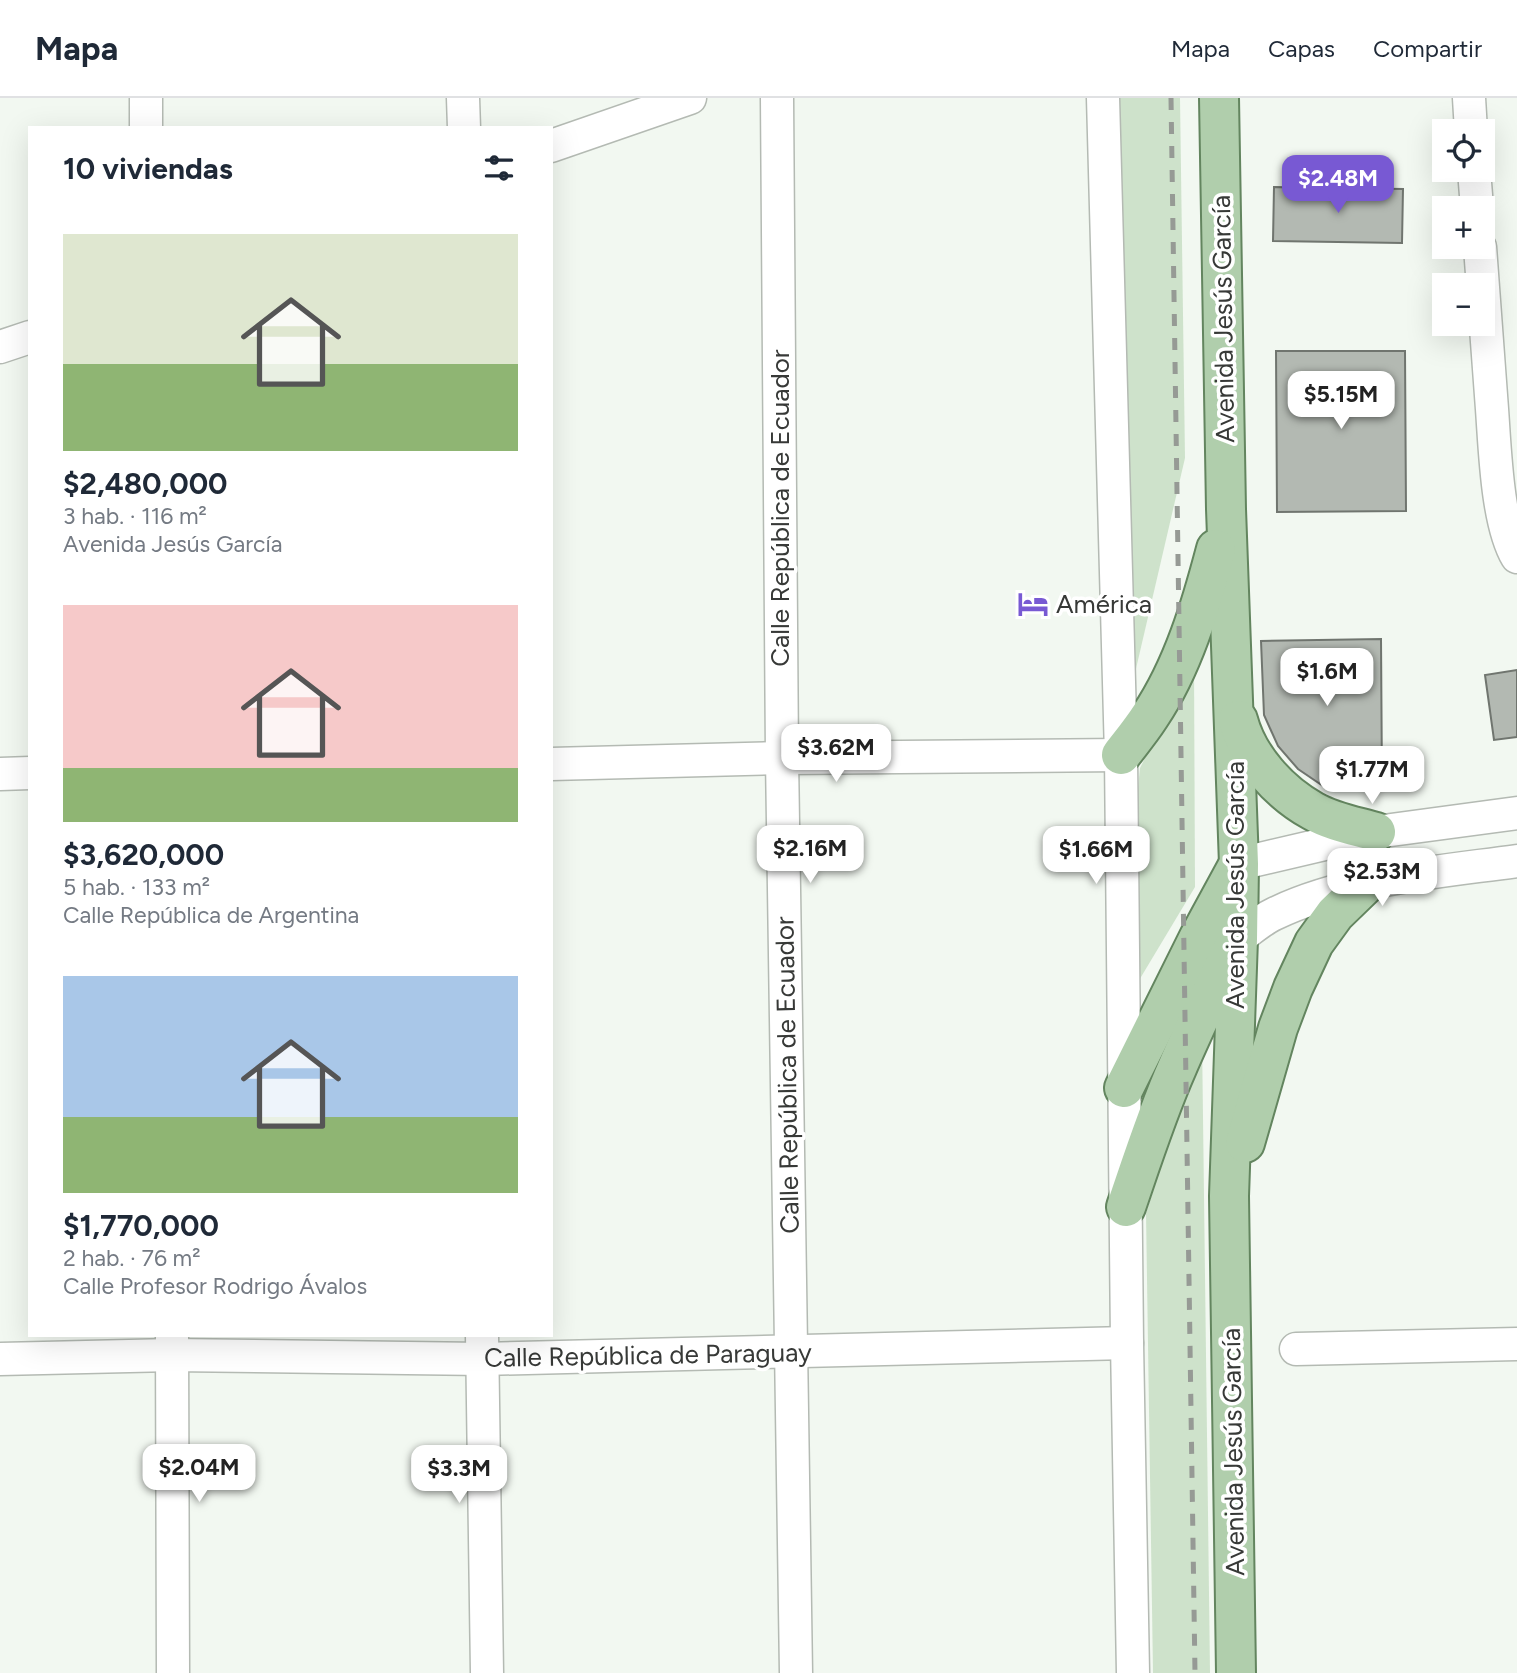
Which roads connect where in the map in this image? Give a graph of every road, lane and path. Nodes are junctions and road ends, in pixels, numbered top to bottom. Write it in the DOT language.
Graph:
graph roads {
  1 [pos="146,98"];
  2 [pos="463,98"];
  3 [pos="690,98"];
  4 [pos="777,98"];
  5 [pos="1104,98"];
  6 [pos="1219,98"];
  7 [pos="1469,98"];
  8 [pos="1470,119"];
  9 [pos="146,126"];
  10 [pos="464,126"];
  11 [pos="553,145"];
  12 [pos="1481,259"];
  13 [pos="28,338"];
  14 [pos="0,347"];
  15 [pos="1226,509"];
  16 [pos="1517,557"];
  17 [pos="1232,695"];
  18 [pos="1121,755"];
  19 [pos="782,758"];
  20 [pos="553,764"];
  21 [pos="28,773"];
  22 [pos="0,774"];
  23 [pos="1517,813"];
  24 [pos="1376,832"];
  25 [pos="1517,861"];
  26 [pos="1239,864"];
  27 [pos="1366,884"];
  28 [pos="1238,939"];
  29 [pos="1125,1088"];
  30 [pos="1229,1195"];
  31 [pos="1126,1207"];
  32 [pos="1127,1343"];
  33 [pos="1517,1344"];
  34 [pos="172,1345"];
  35 [pos="482,1347"];
  36 [pos="1296,1349"];
  37 [pos="791,1351"];
  38 [pos="0,1359"];
  39 [pos="173,1673"];
  40 [pos="487,1673"];
  41 [pos="796,1673"];
  42 [pos="1133,1673"];
  43 [pos="1236,1673"];
  1 -- 9 [label="street"];
  2 -- 10 [label="street"];
  3 -- 11 [label="street"];
  4 -- 19 [label="street, Calle República de Ecuador"];
  5 -- 18 [label="street"];
  6 -- 15 [label="main road, Avenida Jesús García"];
  7 -- 8 [label="street"];
  12 -- 16 [label="street"];
  13 -- 14 [label="street"];
  15 -- 17 [label="main road, Avenida Jesús García"];
  15 -- 18 [label="main road"];
  17 -- 24 [label="main road"];
  17 -- 26 [label="main road, Avenida Jesús García"];
  18 -- 19 [label="street"];
  18 -- 29 [label="street"];
  19 -- 20 [label="street"];
  19 -- 37 [label="street, Calle República de Ecuador"];
  21 -- 22 [label="street"];
  23 -- 24 [label="street"];
  24 -- 26 [label="street"];
  25 -- 27 [label="street"];
  26 -- 28 [label="main road, Avenida Jesús García"];
  26 -- 29 [label="main road"];
  27 -- 28 [label="street"];
  27 -- 30 [label="main road"];
  28 -- 30 [label="main road, Avenida Jesús García"];
  28 -- 31 [label="main road"];
  29 -- 31 [label="street"];
  30 -- 43 [label="main road, Avenida Jesús García"];
  31 -- 32 [label="street"];
  32 -- 37 [label="street, Calle República de Paraguay"];
  32 -- 42 [label="street"];
  33 -- 36 [label="street"];
  34 -- 35 [label="street, Calle República de Paraguay"];
  34 -- 38 [label="street, Calle República de Paraguay"];
  34 -- 39 [label="street"];
  35 -- 37 [label="street, Calle República de Paraguay"];
  35 -- 40 [label="street"];
  37 -- 41 [label="street, Calle República de Ecuador"];
}
